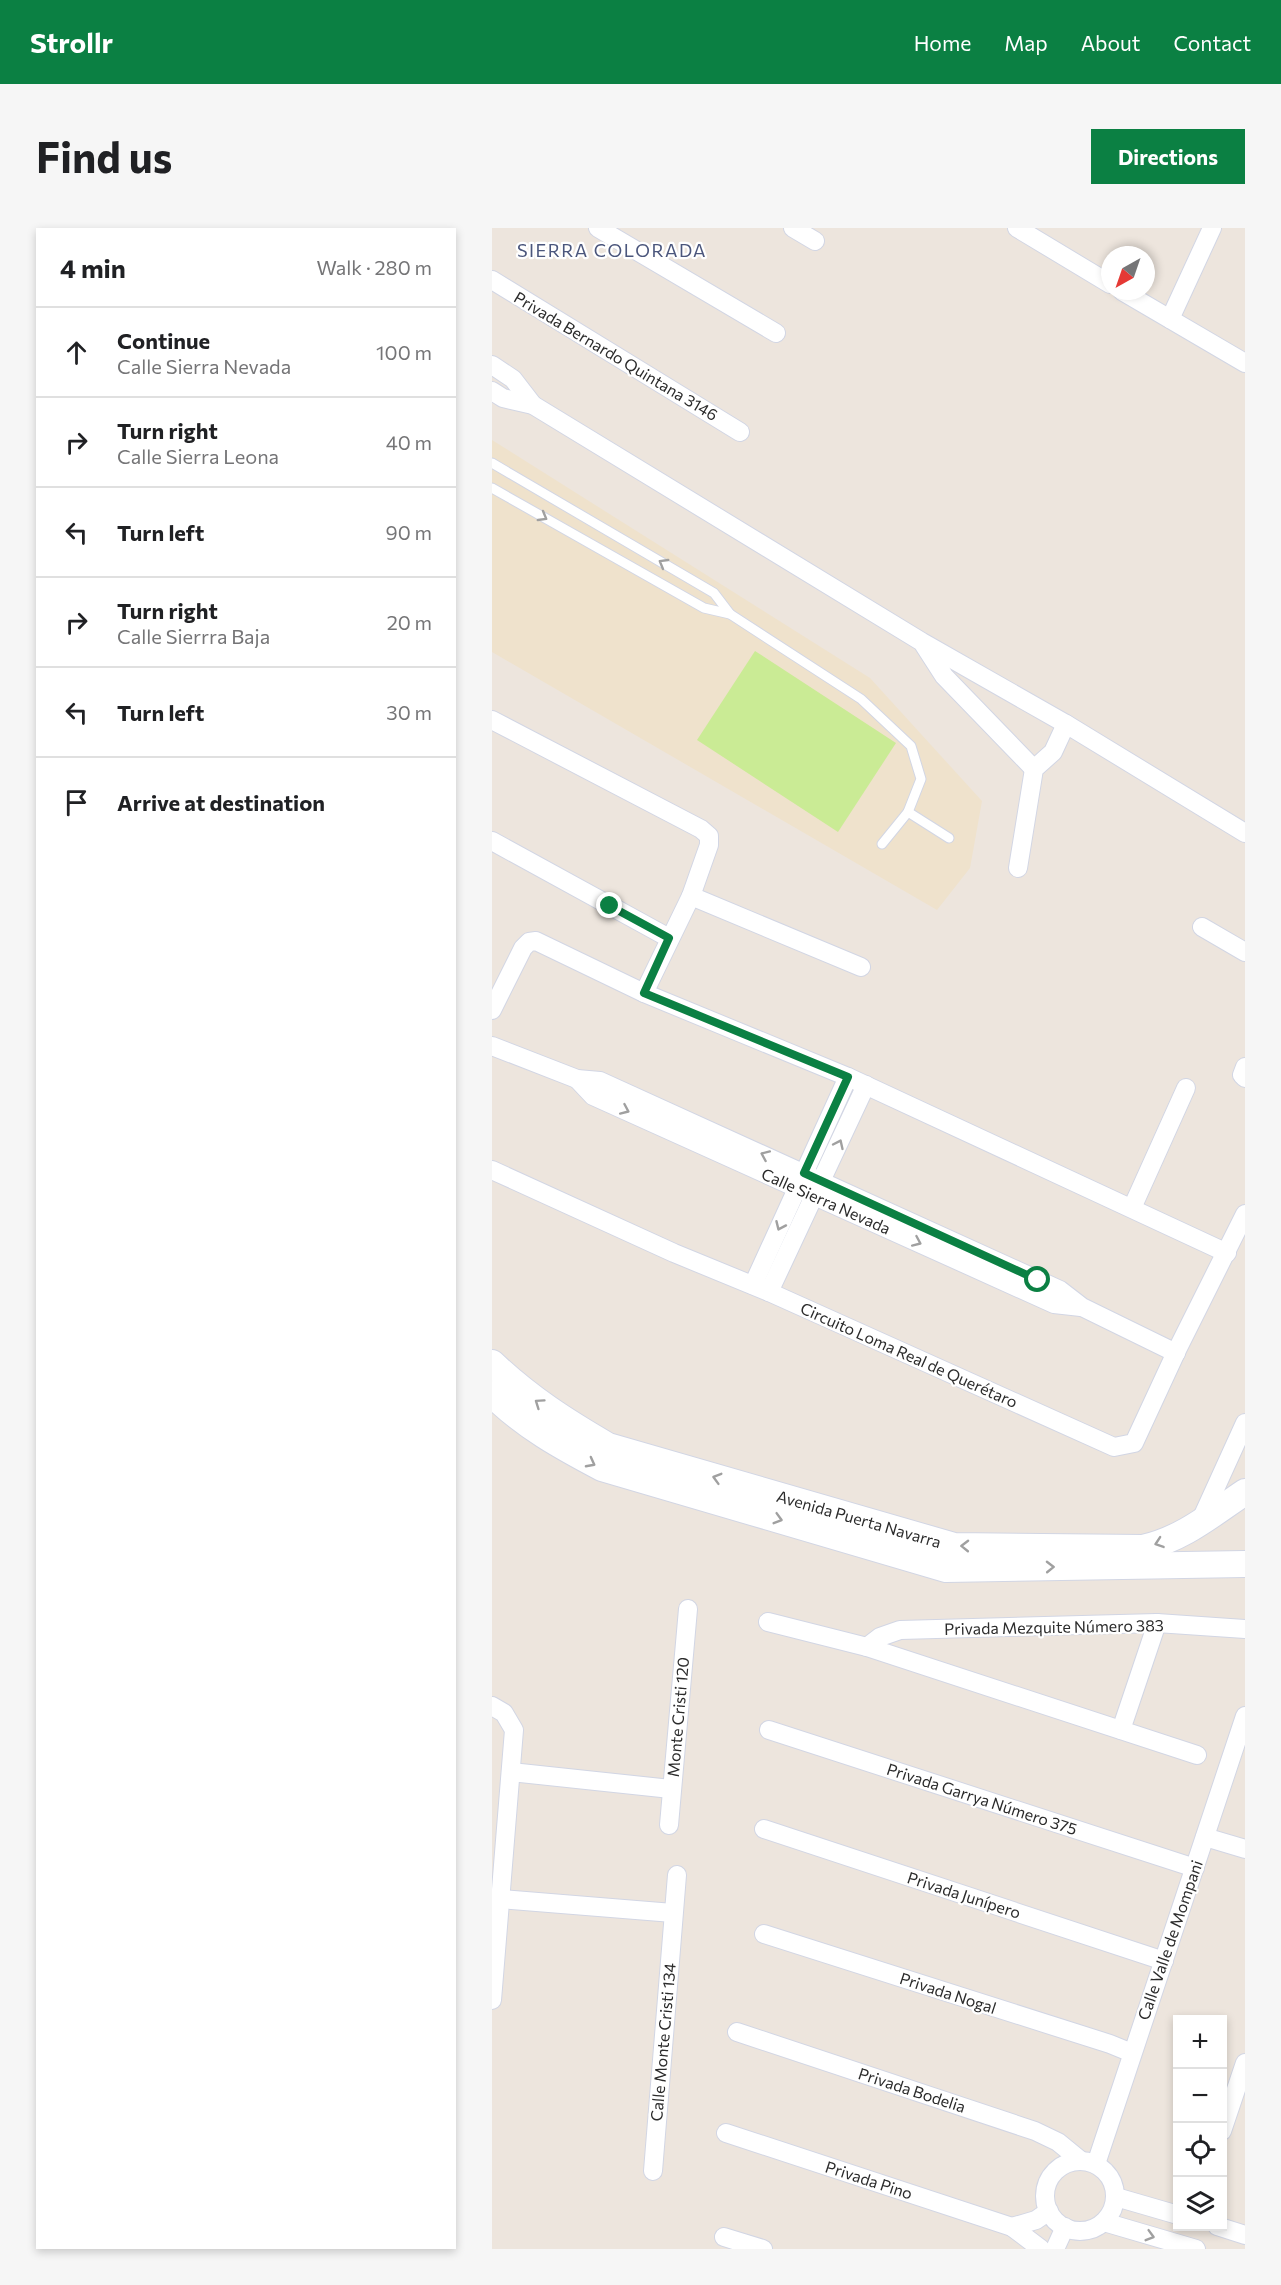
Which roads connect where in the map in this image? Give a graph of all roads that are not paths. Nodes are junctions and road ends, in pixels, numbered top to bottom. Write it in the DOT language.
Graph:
graph roads {
  1 [pos="598,228"];
  2 [pos="793,228"];
  3 [pos="1017,228"];
  4 [pos="1212,228"];
  5 [pos="815,241"];
  6 [pos="1101,279"];
  7 [pos="492,280"];
  8 [pos="1137,300"];
  9 [pos="1170,320"];
  10 [pos="776,333"];
  11 [pos="1245,363"];
  12 [pos="492,365"];
  13 [pos="492,391"];
  14 [pos="533,405"];
  15 [pos="740,432"];
  16 [pos="492,463"];
  17 [pos="492,488"];
  18 [pos="714,593"];
  19 [pos="704,608"];
  20 [pos="730,614"];
  21 [pos="922,642"];
  22 [pos="492,720"];
  23 [pos="1065,724"];
  24 [pos="1034,769"];
  25 [pos="908,812"];
  26 [pos="1245,833"];
  27 [pos="949,838"];
  28 [pos="492,841"];
  29 [pos="882,844"];
  30 [pos="1018,868"];
  31 [pos="691,896"];
  32 [pos="1202,927"];
  33 [pos="669,938"];
  34 [pos="1245,952"];
  35 [pos="861,967"];
  36 [pos="644,993"];
  37 [pos="492,1010"];
  38 [pos="492,1046"];
  39 [pos="1245,1067"];
  40 [pos="848,1077"];
  41 [pos="1245,1078"];
  42 [pos="866,1085"];
  43 [pos="1186,1088"];
  44 [pos="492,1170"];
  45 [pos="800,1181"];
  46 [pos="819,1189"];
  47 [pos="1132,1208"];
  48 [pos="1245,1214"];
  49 [pos="1227,1253"];
  50 [pos="761,1288"];
  51 [pos="1176,1353"];
  52 [pos="492,1363"];
  53 [pos="492,1394"];
  54 [pos="1245,1423"];
  55 [pos="1245,1492"];
  56 [pos="743,1497"];
  57 [pos="1198,1526"];
  58 [pos="1193,1564"];
  59 [pos="1245,1564"];
  60 [pos="688,1609"];
  61 [pos="768,1622"];
  62 [pos="1157,1623"];
  63 [pos="1245,1629"];
  64 [pos="867,1647"];
  65 [pos="492,1706"];
  66 [pos="1245,1716"];
  67 [pos="769,1730"];
  68 [pos="1121,1730"];
  69 [pos="1197,1755"];
  70 [pos="511,1772"];
  71 [pos="671,1789"];
  72 [pos="669,1825"];
  73 [pos="764,1829"];
  74 [pos="1204,1837"];
  75 [pos="1245,1849"];
  76 [pos="1195,1868"];
  77 [pos="677,1875"];
  78 [pos="498,1889"];
  79 [pos="673,1913"];
  80 [pos="764,1934"];
  81 [pos="1164,1961"];
  82 [pos="492,2001"];
  83 [pos="737,2032"];
  84 [pos="1132,2054"];
  85 [pos="1245,2063"];
  86 [pos="1225,2123"];
  87 [pos="726,2133"];
  88 [pos="1088,2162"];
  89 [pos="653,2171"];
  90 [pos="1116,2198"];
  91 [pos="1049,2211"];
  92 [pos="1173,2214"];
  93 [pos="1104,2222"];
  94 [pos="1012,2227"];
  95 [pos="1065,2227"];
  96 [pos="1227,2229"];
  97 [pos="1245,2235"];
  98 [pos="724,2237"];
  99 [pos="763,2249"];
  100 [pos="1041,2249"];
  101 [pos="1055,2249"];
  102 [pos="1196,2249"];
  1 -- 10 [label="street"];
  2 -- 5 [label="street"];
  3 -- 6 [label="street"];
  4 -- 9 [label="street"];
  7 -- 15 [label="street, Privada Bernardo Quintana 3146"];
  8 -- 9 [label="street"];
  9 -- 11 [label="street"];
  12 -- 14 [label="street"];
  13 -- 14 [label="street"];
  14 -- 21 [label="street"];
  18 -- 16 [label="lane, one-way"];
  17 -- 19 [label="lane, one-way"];
  18 -- 19 [label="lane"];
  18 -- 20 [label="lane"];
  19 -- 20 [label="lane"];
  20 -- 25 [label="lane"];
  21 -- 23 [label="street"];
  21 -- 24 [label="street"];
  22 -- 31 [label="street"];
  23 -- 24 [label="street"];
  23 -- 26 [label="street"];
  24 -- 30 [label="street"];
  25 -- 27 [label="lane"];
  25 -- 29 [label="lane"];
  28 -- 33 [label="street"];
  31 -- 33 [label="street"];
  31 -- 35 [label="street"];
  32 -- 34 [label="street"];
  33 -- 36 [label="street"];
  36 -- 37 [label="street"];
  36 -- 40 [label="street"];
  38 -- 45 [label="street, Calle Sierra Nevada"];
  39 -- 41 [label="street"];
  40 -- 42 [label="street"];
  40 -- 45 [label="street"];
  46 -- 42 [label="street, one-way"];
  42 -- 47 [label="street"];
  43 -- 47 [label="street"];
  44 -- 50 [label="street, Circuito Loma Real de Querétaro"];
  45 -- 46 [label="street, Calle Sierra Nevada"];
  45 -- 50 [label="street, one-way"];
  46 -- 50 [label="street"];
  46 -- 51 [label="street, Calle Sierra Nevada"];
  47 -- 49 [label="street"];
  48 -- 49 [label="street, Circuito Loma Real de Querétaro"];
  49 -- 51 [label="street, Circuito Loma Real de Querétaro"];
  50 -- 51 [label="street, Circuito Loma Real de Querétaro"];
  56 -- 52 [label="street, Avenida Puerta Navarra, one-way"];
  53 -- 56 [label="street, Avenida Puerta Navarra, one-way"];
  54 -- 57 [label="street"];
  55 -- 57 [label="street, Avenida Puerta Navarra"];
  57 -- 56 [label="street, Avenida Puerta Navarra, one-way"];
  56 -- 58 [label="street, Avenida Puerta Navarra, one-way"];
  57 -- 58 [label="street"];
  58 -- 59 [label="street, Avenida Puerta Navarra"];
  60 -- 71 [label="street, Monte Cristi 120"];
  61 -- 64 [label="street"];
  62 -- 63 [label="street, Privada Mezquite Número 383"];
  62 -- 64 [label="street, Privada Mezquite Número 383"];
  62 -- 68 [label="street"];
  64 -- 68 [label="street"];
  65 -- 70 [label="street"];
  66 -- 74 [label="street, Calle Valle de Mompani"];
  67 -- 76 [label="street, Privada Garrya Número 375"];
  68 -- 69 [label="street"];
  70 -- 71 [label="street"];
  70 -- 78 [label="street"];
  71 -- 72 [label="street, Monte Cristi 120"];
  73 -- 81 [label="street, Privada Junípero"];
  74 -- 75 [label="street"];
  74 -- 76 [label="street, Calle Valle de Mompani"];
  76 -- 81 [label="street, Calle Valle de Mompani"];
  77 -- 79 [label="street, Calle Monte Cristi 134"];
  78 -- 79 [label="street"];
  78 -- 82 [label="street"];
  79 -- 89 [label="street, Calle Monte Cristi 134"];
  80 -- 84 [label="street, Privada Nogal"];
  81 -- 84 [label="street, Calle Valle de Mompani"];
  83 -- 88 [label="street, Privada Bodelia"];
  84 -- 88 [label="street, Calle Valle de Mompani"];
  85 -- 86 [label="street"];
  87 -- 94 [label="street, Privada Pino"];
  88 -- 90 [label="street"];
  88 -- 91 [label="street"];
  90 -- 92 [label="street"];
  90 -- 93 [label="street"];
  91 -- 94 [label="street"];
  91 -- 95 [label="street"];
  93 -- 95 [label="street"];
  93 -- 102 [label="street, one-way"];
  94 -- 100 [label="street, Privada Pino"];
  95 -- 101 [label="street"];
  96 -- 97 [label="street"];
  98 -- 99 [label="street"];
}
